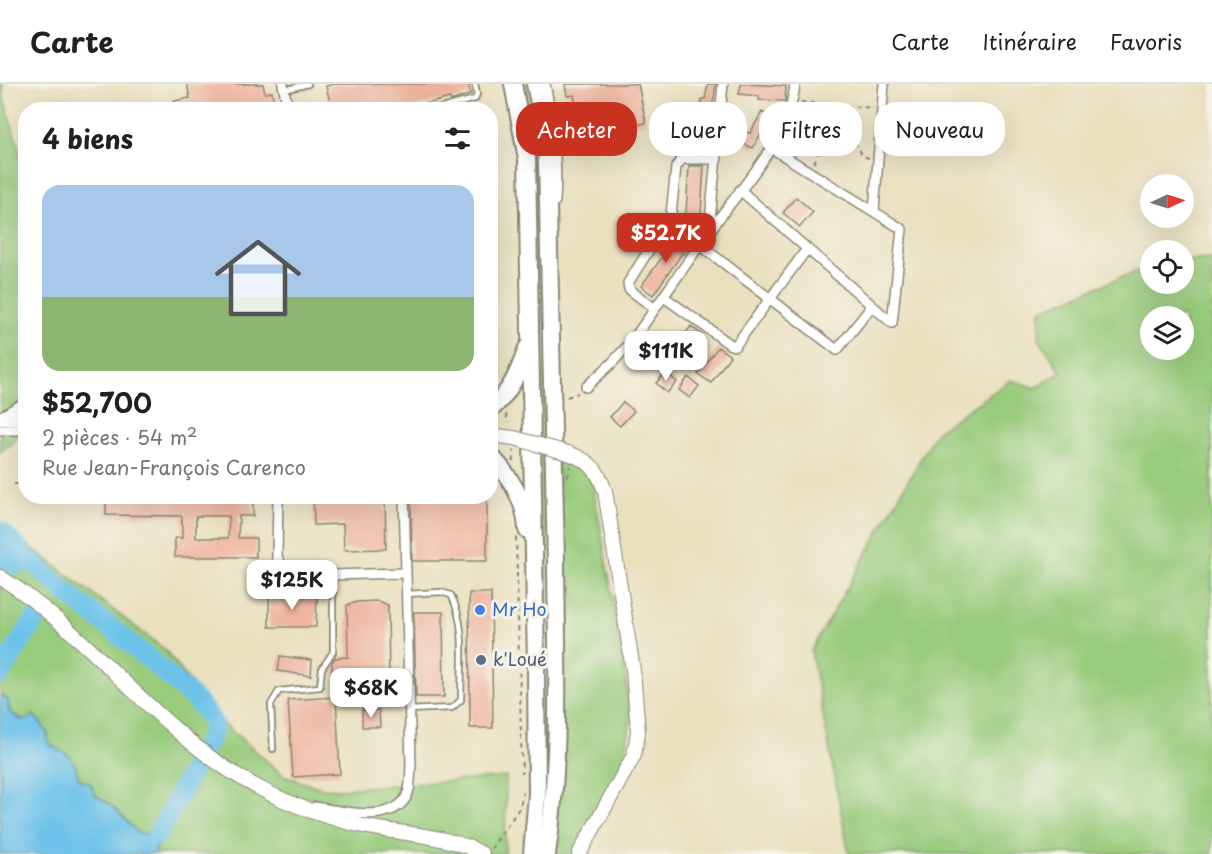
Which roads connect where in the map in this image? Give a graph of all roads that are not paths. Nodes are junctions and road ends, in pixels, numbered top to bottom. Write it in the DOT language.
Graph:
graph roads {
  1 [pos="308,84"];
  2 [pos="475,84"];
  3 [pos="513,84"];
  4 [pos="535,84"];
  5 [pos="545,84"];
  6 [pos="723,84"];
  7 [pos="795,84"];
  8 [pos="884,84"];
  9 [pos="283,87"];
  10 [pos="286,102"];
  11 [pos="464,102"];
  12 [pos="793,102"];
  13 [pos="765,156"];
  14 [pos="785,156"];
  15 [pos="717,159"];
  16 [pos="740,190"];
  17 [pos="874,211"];
  18 [pos="710,231"];
  19 [pos="700,245"];
  20 [pos="807,249"];
  21 [pos="550,261"];
  22 [pos="664,297"];
  23 [pos="770,299"];
  24 [pos="872,306"];
  25 [pos="655,309"];
  26 [pos="531,339"];
  27 [pos="586,387"];
  28 [pos="498,402"];
  29 [pos="18,409"];
  30 [pos="2,424"];
  31 [pos="18,427"];
  32 [pos="498,436"];
  33 [pos="498,463"];
  34 [pos="278,504"];
  35 [pos="404,504"];
  36 [pos="405,573"];
  37 [pos="333,576"];
  38 [pos="0,577"];
  39 [pos="406,594"];
  40 [pos="536,666"];
  41 [pos="408,710"];
  42 [pos="273,749"];
  43 [pos="292,803"];
  44 [pos="482,854"];
  45 [pos="532,854"];
  46 [pos="547,854"];
  47 [pos="579,854"];
  1 -- 9 [label="lane"];
  2 -- 11 [label="lane"];
  3 -- 26 [label="highway"];
  4 -- 21 [label="highway"];
  5 -- 21 [label="street"];
  6 -- 15 [label="street"];
  7 -- 12 [label="street"];
  8 -- 17 [label="street"];
  9 -- 10 [label="street"];
  13 -- 16 [label="street"];
  14 -- 17 [label="street"];
  15 -- 18 [label="street"];
  15 -- 25 [label="street"];
  16 -- 18 [label="street"];
  16 -- 20 [label="street"];
  17 -- 24 [label="street"];
  18 -- 19 [label="street"];
  19 -- 22 [label="street"];
  19 -- 23 [label="street"];
  20 -- 23 [label="street"];
  20 -- 24 [label="street"];
  21 -- 46 [label="highway"];
  22 -- 23 [label="street"];
  22 -- 25 [label="street"];
  23 -- 24 [label="street"];
  25 -- 27 [label="street"];
  26 -- 28 [label="highway"];
  26 -- 40 [label="highway"];
  29 -- 30 [label="street"];
  30 -- 31 [label="main road"];
  32 -- 47 [label="main road, bridge"];
  33 -- 40 [label="highway"];
  34 -- 37 [label="street"];
  35 -- 36 [label="street"];
  36 -- 37 [label="street"];
  36 -- 39 [label="street"];
  37 -- 42 [label="lane"];
  38 -- 43 [label="main road"];
  39 -- 41 [label="street"];
  39 -- 41 [label="lane"];
  40 -- 45 [label="highway"];
  41 -- 43 [label="street"];
  43 -- 44 [label="main road"];
}
